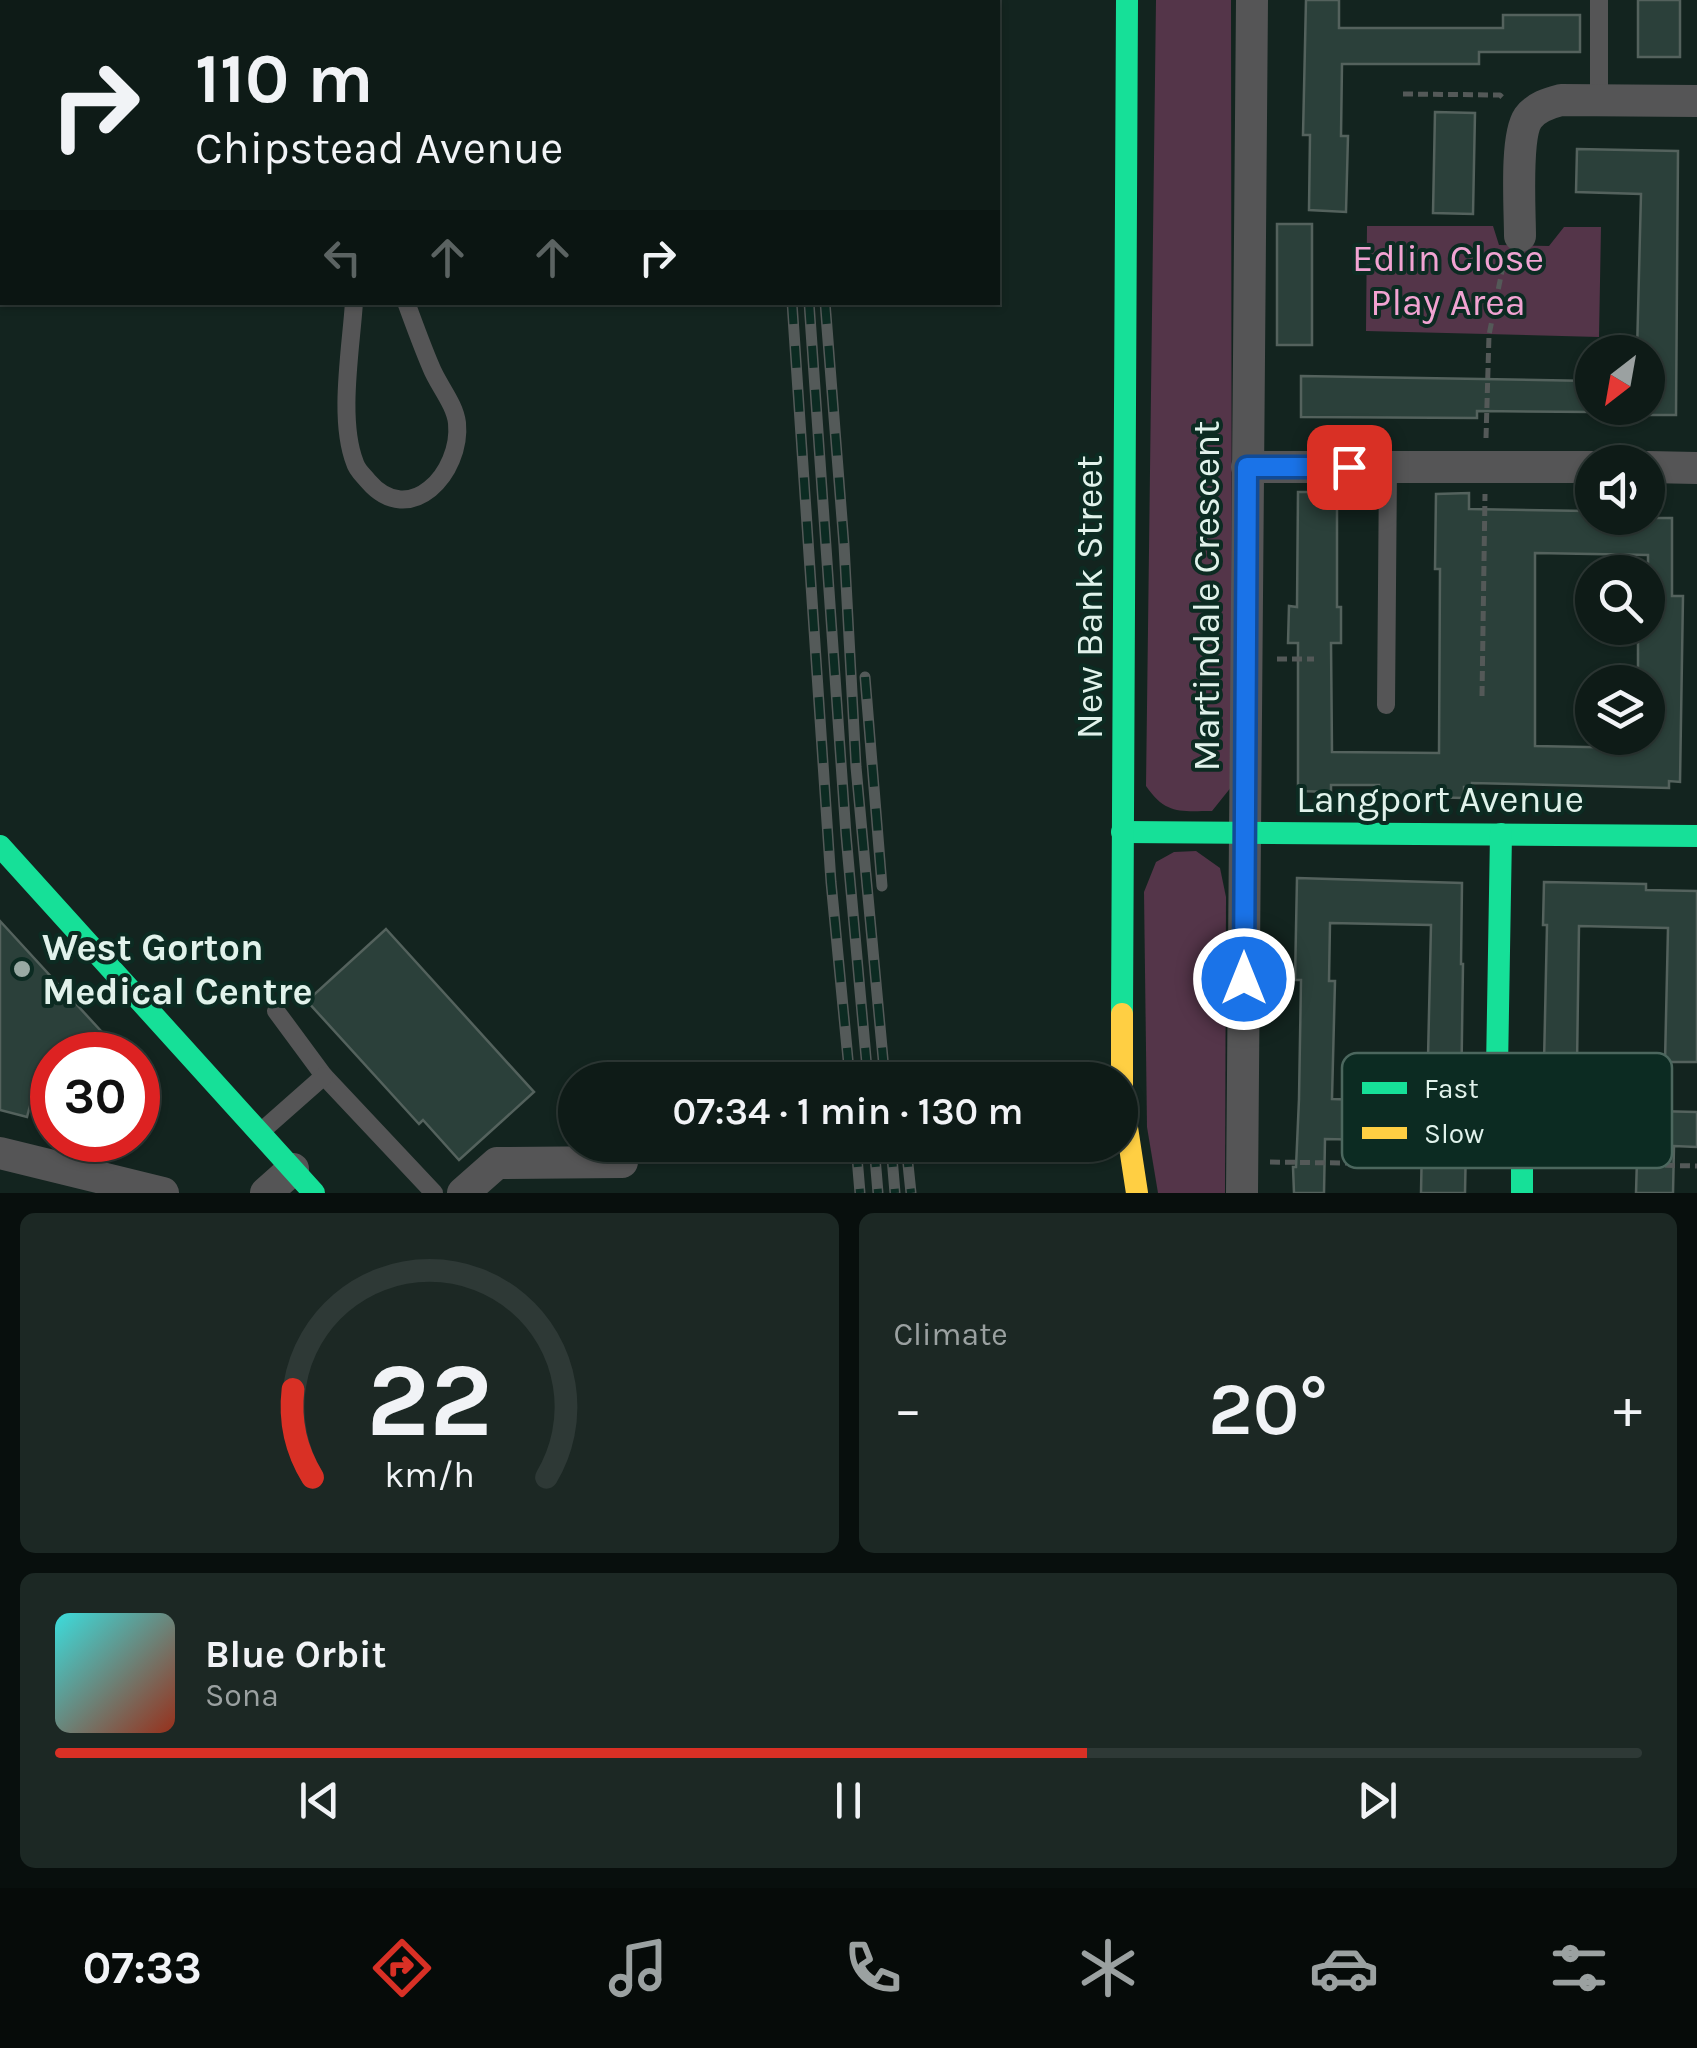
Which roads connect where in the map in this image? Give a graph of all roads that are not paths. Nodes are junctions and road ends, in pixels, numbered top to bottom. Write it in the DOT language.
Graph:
graph roads {
  1 [pos="1127,0"];
  2 [pos="1252,0"];
  3 [pos="1599,0"];
  4 [pos="1599,100"];
  5 [pos="1697,101"];
  6 [pos="1520,236"];
  7 [pos="354,305"];
  8 [pos="407,305"];
  9 [pos="1247,467"];
  10 [pos="1388,467"];
  11 [pos="1575,468"];
  12 [pos="1665,468"];
  13 [pos="1697,468"];
  14 [pos="1386,706"];
  15 [pos="1122,832"];
  16 [pos="1244,833"];
  17 [pos="1501,834"];
  18 [pos="1697,836"];
  19 [pos="0,846"];
  20 [pos="276,1011"];
  21 [pos="1497,1053"];
  22 [pos="324,1076"];
  23 [pos="260,1132"];
  24 [pos="0,1153"];
  25 [pos="622,1162"];
  26 [pos="1242,1177"];
  27 [pos="303,1181"];
  28 [pos="163,1193"];
  29 [pos="266,1193"];
  30 [pos="434,1193"];
  31 [pos="464,1193"];
  32 [pos="1137,1193"];
  1 -- 15 [label="main road, New Bank Street"];
  2 -- 9 [label="street, Martindale Crescent"];
  3 -- 4 [label="lane"];
  4 -- 5 [label="street"];
  4 -- 6 [label="street"];
  7 -- 8 [label="lane"];
  9 -- 10 [label="street"];
  9 -- 16 [label="street, Martindale Crescent"];
  10 -- 11 [label="street"];
  10 -- 14 [label="lane"];
  12 -- 13 [label="street"];
  15 -- 16 [label="main road, Langport Avenue"];
  15 -- 32 [label="main road, New Bank Street"];
  16 -- 17 [label="main road, Langport Avenue"];
  16 -- 26 [label="street, Martindale Crescent"];
  17 -- 18 [label="main road, Langport Avenue"];
  17 -- 21 [label="main road"];
  19 -- 23 [label="main road"];
  20 -- 22 [label="lane"];
  22 -- 23 [label="lane"];
  22 -- 30 [label="lane"];
  23 -- 27 [label="main road"];
  24 -- 28 [label="street"];
  25 -- 31 [label="street"];
  27 -- 29 [label="street"];
}
